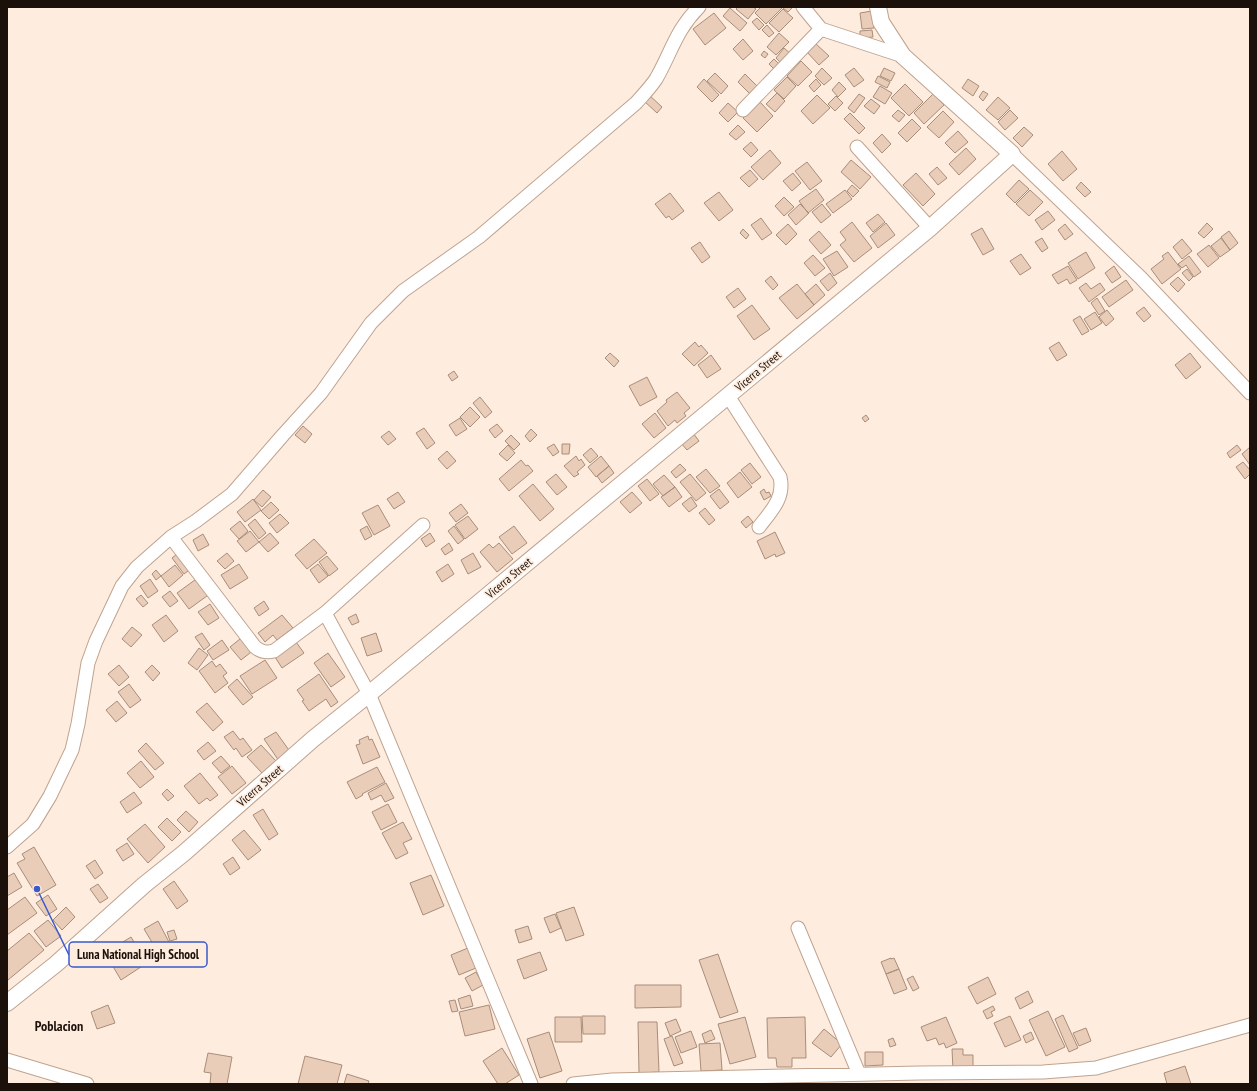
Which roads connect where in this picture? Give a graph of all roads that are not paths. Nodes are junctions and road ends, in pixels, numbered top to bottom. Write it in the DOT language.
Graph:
graph roads {
  1 [pos="699,7"];
  2 [pos="803,7"];
  3 [pos="878,7"];
  4 [pos="821,29"];
  5 [pos="903,56"];
  6 [pos="743,110"];
  7 [pos="857,147"];
  8 [pos="1012,154"];
  9 [pos="930,228"];
  10 [pos="1250,393"];
  11 [pos="728,396"];
  12 [pos="422,526"];
  13 [pos="759,527"];
  14 [pos="171,537"];
  15 [pos="325,613"];
  16 [pos="369,694"];
  17 [pos="7,847"];
  18 [pos="798,928"];
  19 [pos="7,1003"];
  20 [pos="1250,1025"];
  21 [pos="7,1060"];
  22 [pos="859,1074"];
  23 [pos="87,1084"];
  24 [pos="531,1084"];
  25 [pos="573,1084"];
  1 -- 14 [label="street"];
  2 -- 4 [label="street"];
  3 -- 5 [label="main road"];
  4 -- 5 [label="street"];
  4 -- 6 [label="street"];
  5 -- 8 [label="main road"];
  7 -- 9 [label="street"];
  8 -- 9 [label="main road, Vicerra Street"];
  8 -- 10 [label="street"];
  9 -- 11 [label="main road, Vicerra Street"];
  11 -- 13 [label="street"];
  11 -- 16 [label="main road, Vicerra Street"];
  12 -- 15 [label="street"];
  14 -- 15 [label="street"];
  14 -- 17 [label="street"];
  15 -- 16 [label="street"];
  16 -- 19 [label="main road, Vicerra Street"];
  16 -- 24 [label="street"];
  18 -- 22 [label="street"];
  20 -- 22 [label="street"];
  21 -- 23 [label="street"];
  22 -- 25 [label="street"];
}
